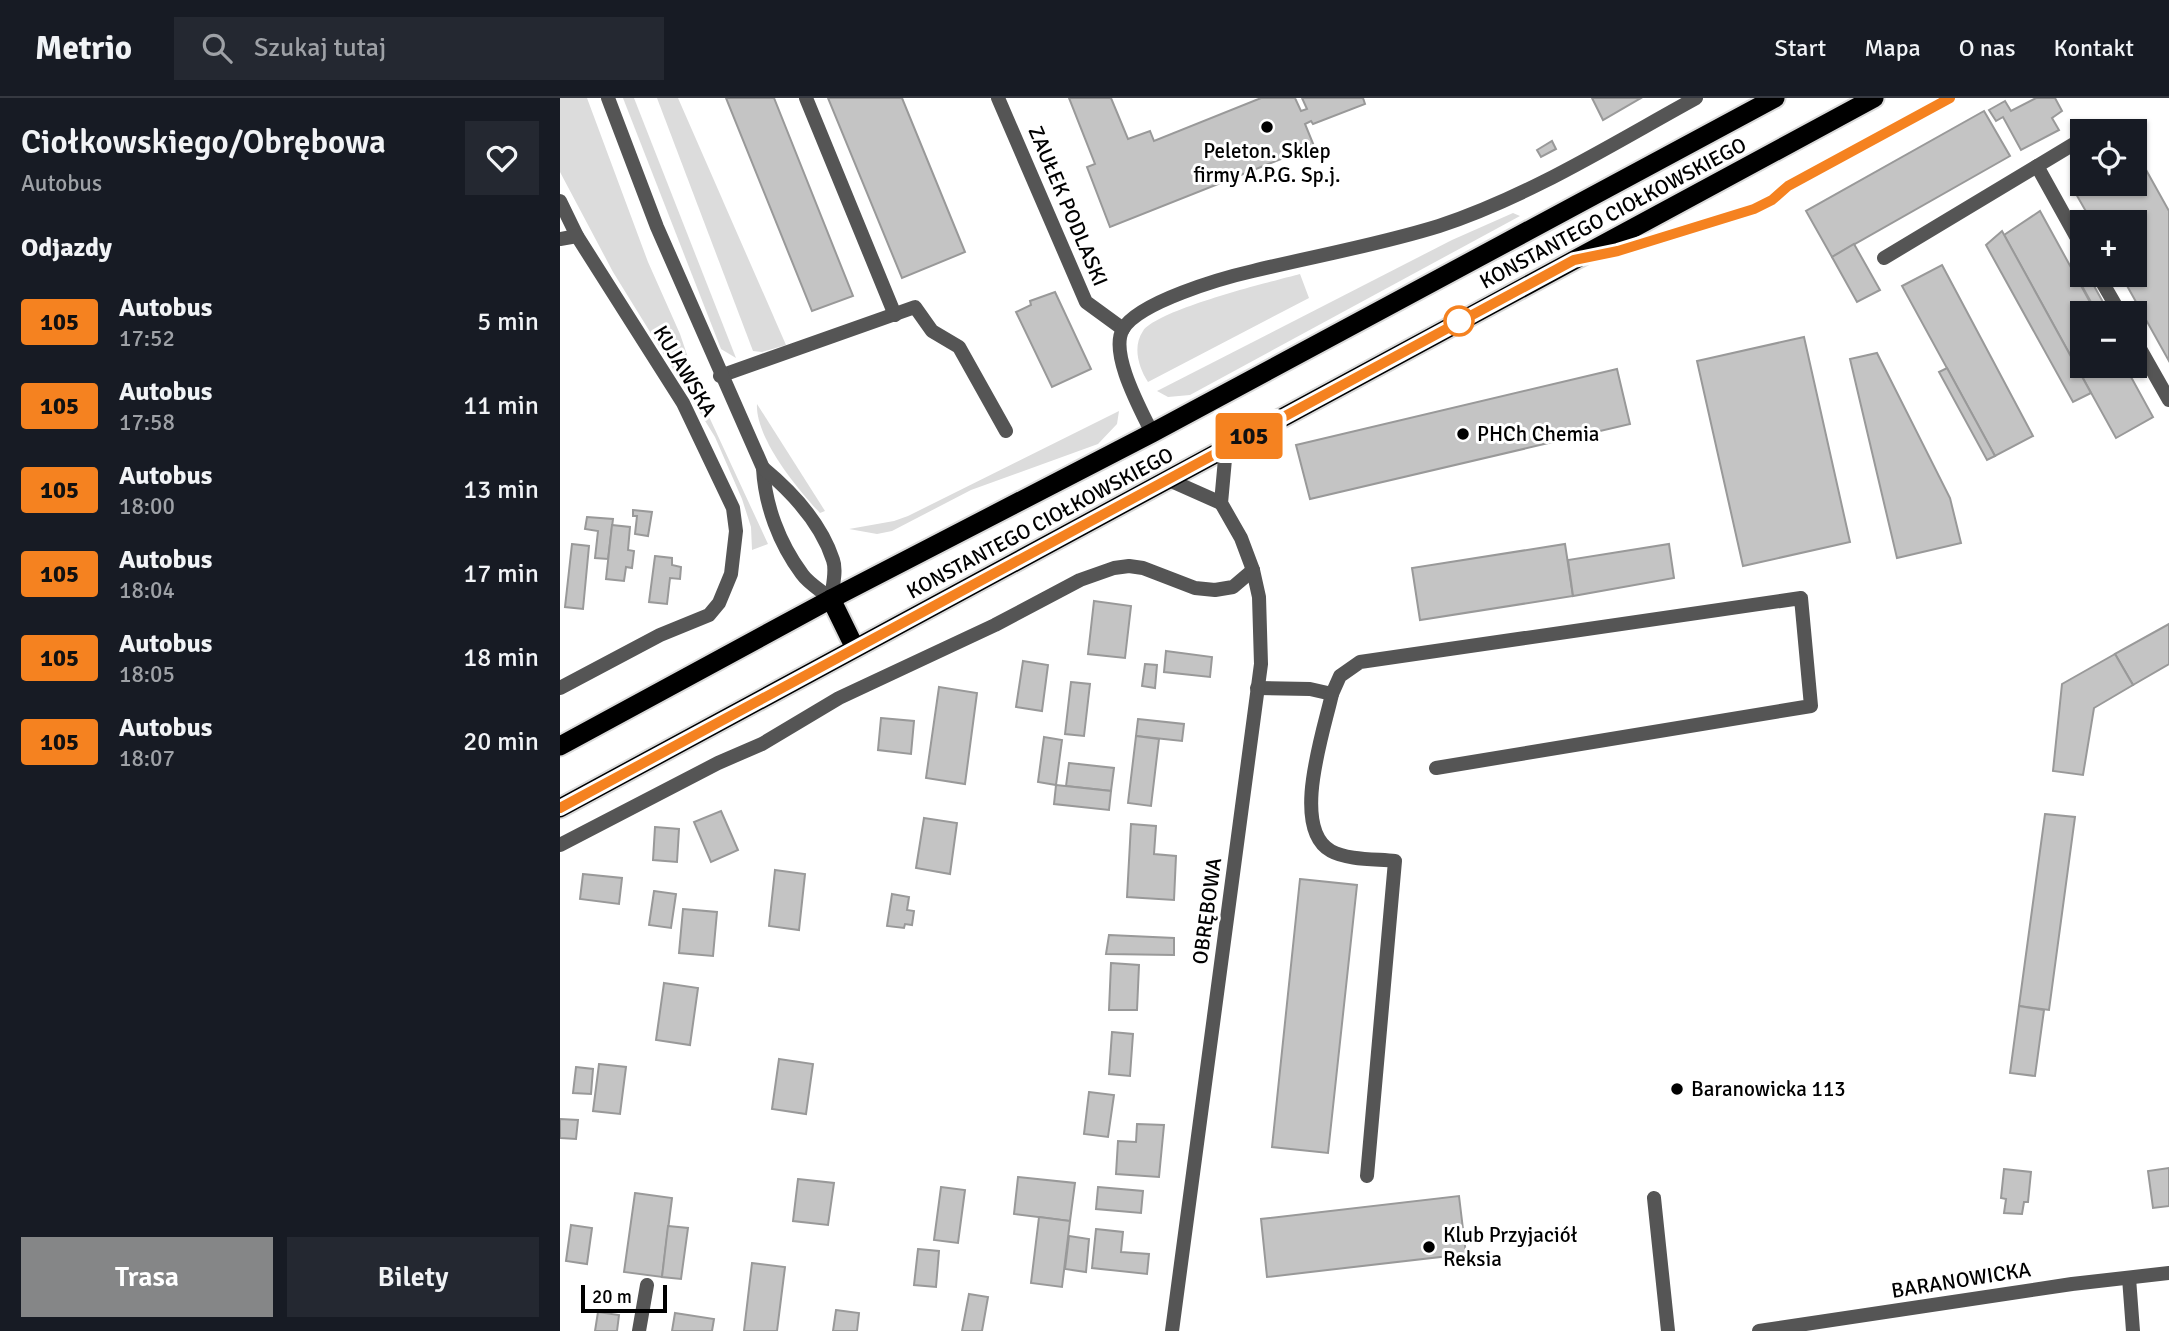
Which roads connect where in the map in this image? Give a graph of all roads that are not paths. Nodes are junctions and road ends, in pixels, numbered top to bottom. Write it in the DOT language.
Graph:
graph roads {
  1 [pos="608,98"];
  2 [pos="806,98"];
  3 [pos="999,98"];
  4 [pos="1696,98"];
  5 [pos="1775,98"];
  6 [pos="1874,98"];
  7 [pos="1950,98"];
  8 [pos="2070,146"];
  9 [pos="2037,166"];
  10 [pos="560,201"];
  11 [pos="2070,225"];
  12 [pos="577,236"];
  13 [pos="560,239"];
  14 [pos="1884,258"];
  15 [pos="1574,260"];
  16 [pos="895,315"];
  17 [pos="1123,329"];
  18 [pos="2147,361"];
  19 [pos="720,376"];
  20 [pos="2169,400"];
  21 [pos="1006,431"];
  22 [pos="1152,433"];
  23 [pos="1226,448"];
  24 [pos="763,468"];
  25 [pos="1167,479"];
  26 [pos="1221,503"];
  27 [pos="1253,570"];
  28 [pos="831,599"];
  29 [pos="855,648"];
  30 [pos="560,688"];
  31 [pos="1257,688"];
  32 [pos="1332,694"];
  33 [pos="560,746"];
  34 [pos="1436,768"];
  35 [pos="560,808"];
  36 [pos="560,845"];
  37 [pos="1367,1176"];
  38 [pos="1654,1198"];
  39 [pos="2169,1273"];
  40 [pos="2129,1278"];
  41 [pos="647,1285"];
  42 [pos="639,1331"];
  43 [pos="1172,1331"];
  44 [pos="1668,1331"];
  45 [pos="1759,1331"];
  46 [pos="2133,1331"];
  1 -- 19 [label="street"];
  2 -- 16 [label="street"];
  3 -- 17 [label="street, ZAUŁEK PODLASKI"];
  4 -- 17 [label="street"];
  5 -- 22 [label="highway, KONSTANTEGO CIOŁKOWSKIEGO"];
  6 -- 15 [label="highway, KONSTANTEGO CIOŁKOWSKIEGO"];
  7 -- 15 [label="street"];
  8 -- 9 [label="street"];
  9 -- 11 [label="street"];
  9 -- 14 [label="street"];
  10 -- 12 [label="street, KUJAWSKA"];
  12 -- 13 [label="street"];
  12 -- 30 [label="street, KUJAWSKA"];
  15 -- 23 [label="highway, KONSTANTEGO CIOŁKOWSKIEGO"];
  16 -- 19 [label="street"];
  16 -- 21 [label="street"];
  17 -- 22 [label="street"];
  18 -- 20 [label="street"];
  19 -- 24 [label="street"];
  22 -- 28 [label="highway, KONSTANTEGO CIOŁKOWSKIEGO"];
  23 -- 25 [label="highway, KONSTANTEGO CIOŁKOWSKIEGO"];
  23 -- 26 [label="street"];
  24 -- 28 [label="street"];
  24 -- 28 [label="street"];
  25 -- 26 [label="street"];
  25 -- 29 [label="highway, KONSTANTEGO CIOŁKOWSKIEGO"];
  26 -- 27 [label="street, OBRĘBOWA"];
  27 -- 31 [label="street, OBRĘBOWA"];
  27 -- 36 [label="street"];
  28 -- 29 [label="highway"];
  28 -- 33 [label="highway, KONSTANTEGO CIOŁKOWSKIEGO"];
  29 -- 35 [label="highway, KONSTANTEGO CIOŁKOWSKIEGO"];
  31 -- 32 [label="street"];
  31 -- 43 [label="street, OBRĘBOWA"];
  32 -- 34 [label="street"];
  32 -- 37 [label="street"];
  38 -- 44 [label="street"];
  39 -- 40 [label="street, BARANOWICKA"];
  40 -- 45 [label="street, BARANOWICKA"];
  40 -- 46 [label="street"];
  41 -- 42 [label="street"];
}
